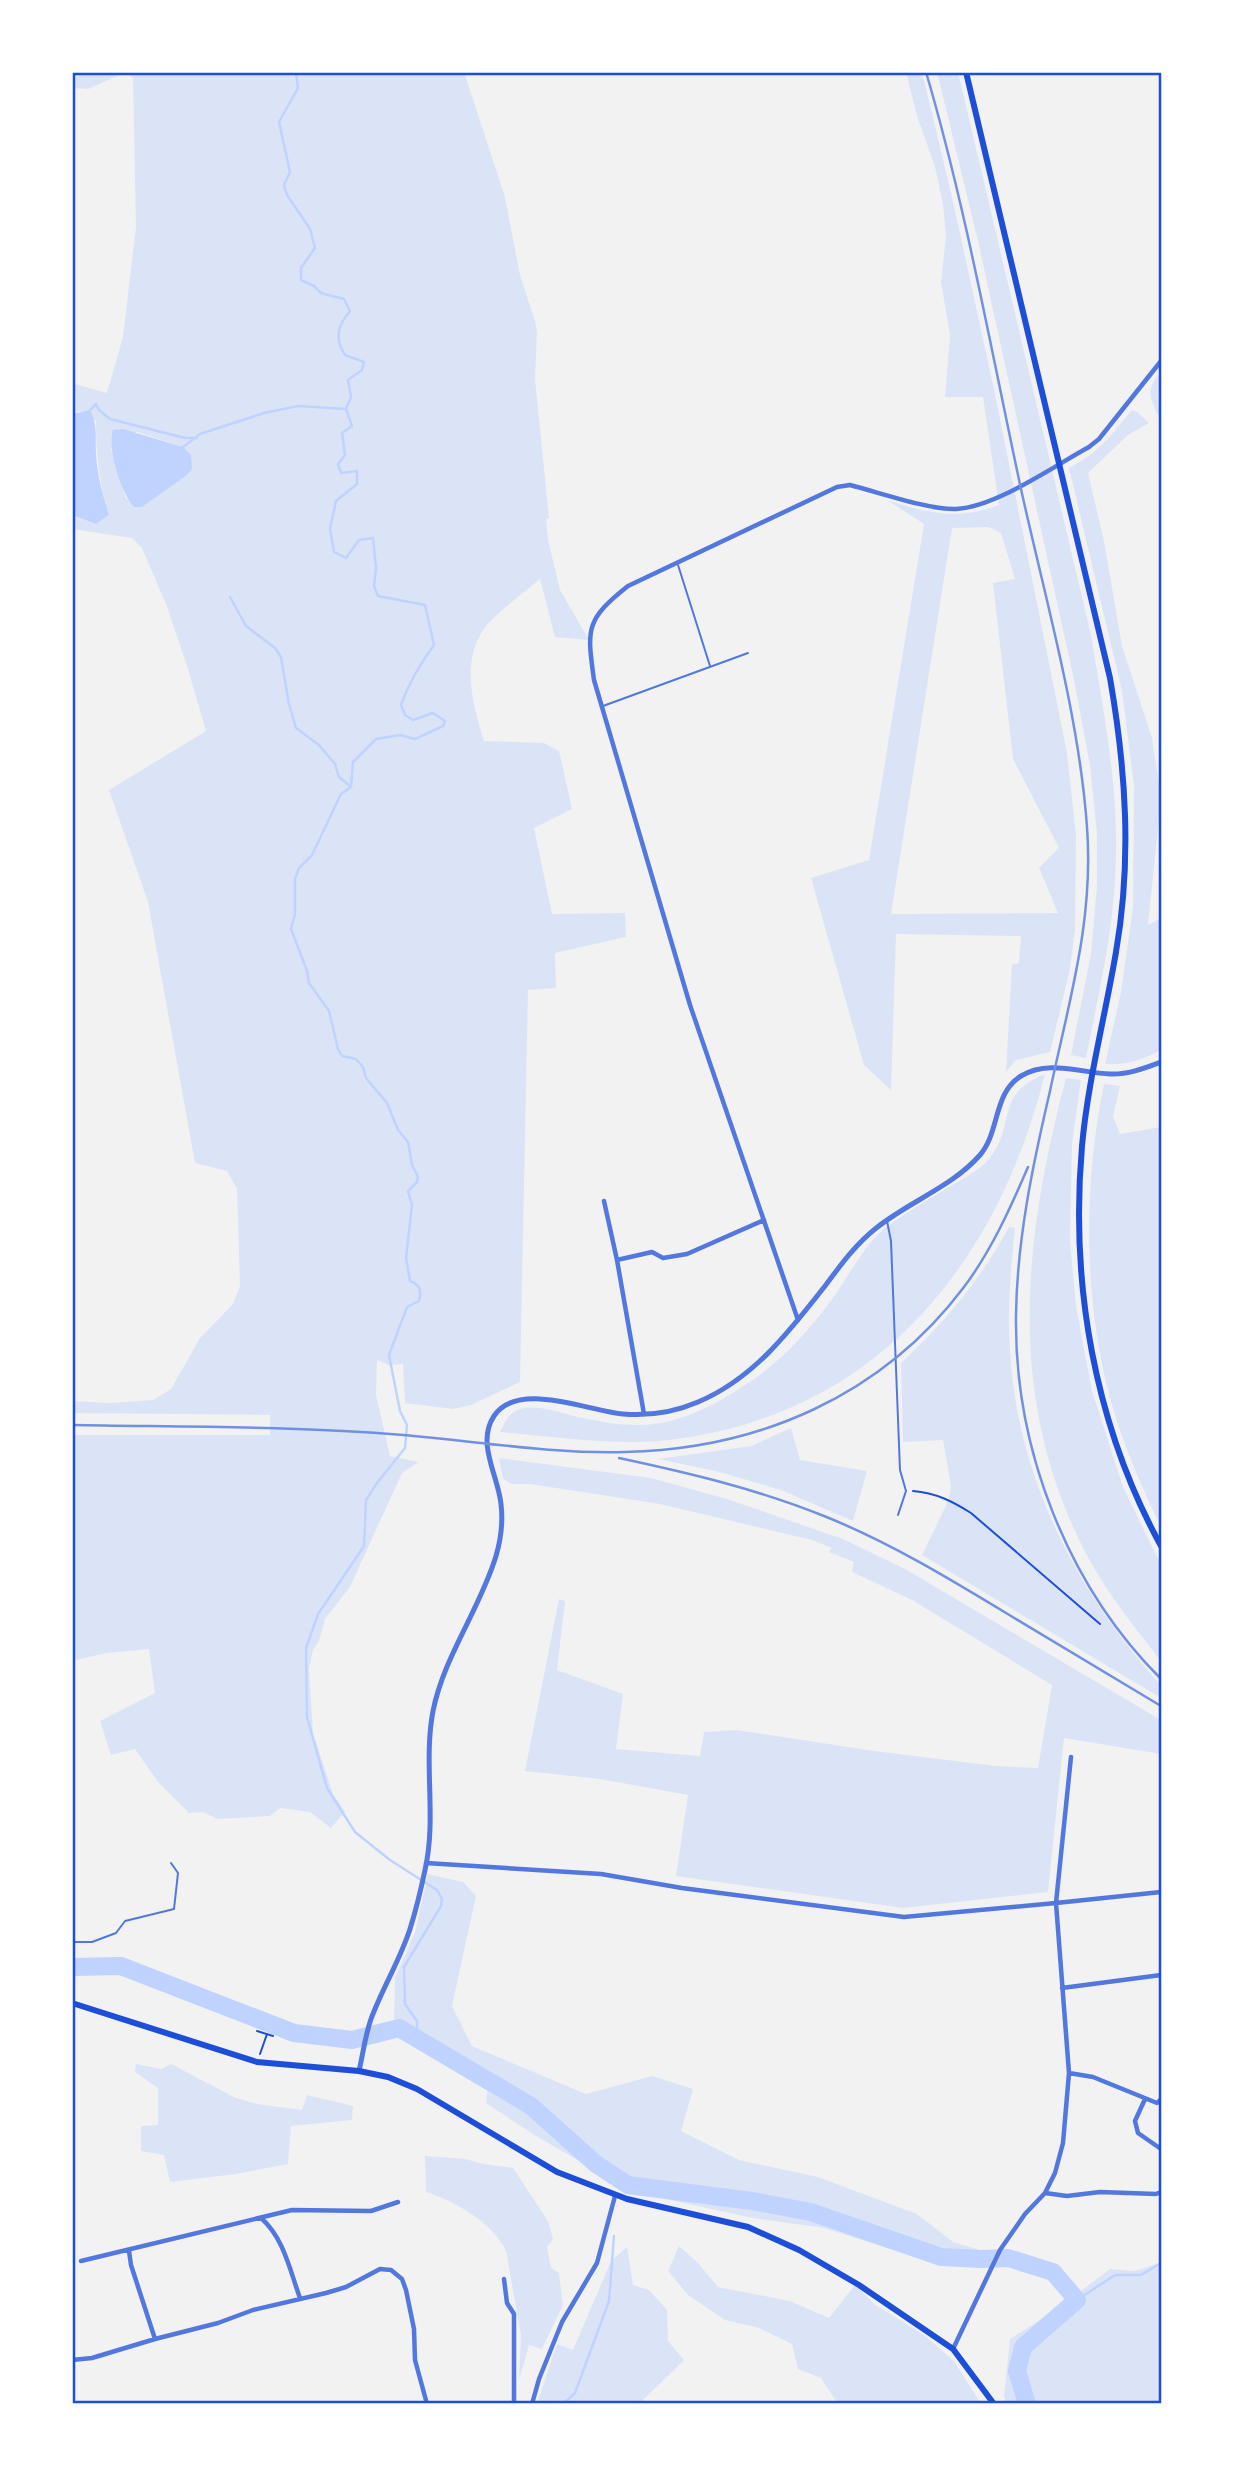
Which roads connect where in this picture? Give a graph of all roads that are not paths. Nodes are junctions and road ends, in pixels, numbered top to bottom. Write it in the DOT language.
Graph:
graph roads {
  1 [pos="966,72"];
  2 [pos="1161,361"];
  3 [pos="677,563"];
  4 [pos="748,653"];
  5 [pos="710,667"];
  6 [pos="602,706"];
  7 [pos="1161,1062"];
  8 [pos="604,1201"];
  9 [pos="764,1220"];
  10 [pos="886,1220"];
  11 [pos="617,1260"];
  12 [pos="798,1321"];
  13 [pos="644,1414"];
  14 [pos="898,1515"];
  15 [pos="1161,1546"];
  16 [pos="1071,1757"];
  17 [pos="171,1863"];
  18 [pos="426,1863"];
  19 [pos="1161,1892"];
  20 [pos="1056,1903"];
  21 [pos="72,1942"];
  22 [pos="1161,1975"];
  23 [pos="1061,1988"];
  24 [pos="72,2003"];
  25 [pos="359,2071"];
  26 [pos="1069,2073"];
  27 [pos="1145,2099"];
  28 [pos="1161,2099"];
  29 [pos="1161,2149"];
  30 [pos="1161,2192"];
  31 [pos="1045,2193"];
  32 [pos="615,2196"];
  33 [pos="398,2202"];
  34 [pos="261,2218"];
  35 [pos="129,2251"];
  36 [pos="81,2261"];
  37 [pos="504,2279"];
  38 [pos="300,2298"];
  39 [pos="155,2339"];
  40 [pos="953,2349"];
  41 [pos="72,2360"];
  42 [pos="514,2402"];
  43 [pos="427,2404"];
  44 [pos="523,2404"];
  45 [pos="532,2404"];
  46 [pos="994,2404"];
  1 -- 15 [label="main road"];
  2 -- 3 [label="street"];
  3 -- 5 [label="lane"];
  3 -- 6 [label="street"];
  4 -- 5 [label="lane"];
  5 -- 6 [label="lane"];
  6 -- 9 [label="street"];
  7 -- 10 [label="street"];
  8 -- 11 [label="street"];
  9 -- 11 [label="street"];
  9 -- 12 [label="street"];
  10 -- 12 [label="street"];
  10 -- 14 [label="lane"];
  11 -- 13 [label="street"];
  12 -- 13 [label="street"];
  13 -- 18 [label="street"];
  16 -- 20 [label="street"];
  17 -- 21 [label="lane"];
  18 -- 20 [label="street"];
  18 -- 25 [label="street"];
  19 -- 20 [label="street"];
  20 -- 23 [label="street"];
  22 -- 23 [label="street"];
  23 -- 26 [label="street"];
  24 -- 25 [label="main road"];
  25 -- 32 [label="main road"];
  26 -- 27 [label="street"];
  26 -- 31 [label="street"];
  27 -- 28 [label="street"];
  27 -- 29 [label="street"];
  30 -- 31 [label="street"];
  31 -- 40 [label="street"];
  32 -- 40 [label="main road"];
  32 -- 45 [label="street"];
  33 -- 34 [label="street"];
  34 -- 35 [label="street"];
  34 -- 38 [label="street"];
  35 -- 36 [label="street"];
  35 -- 39 [label="street"];
  37 -- 42 [label="street"];
  38 -- 39 [label="street"];
  38 -- 43 [label="street"];
  39 -- 41 [label="street"];
  40 -- 46 [label="main road"];
  42 -- 44 [label="street"];
}
